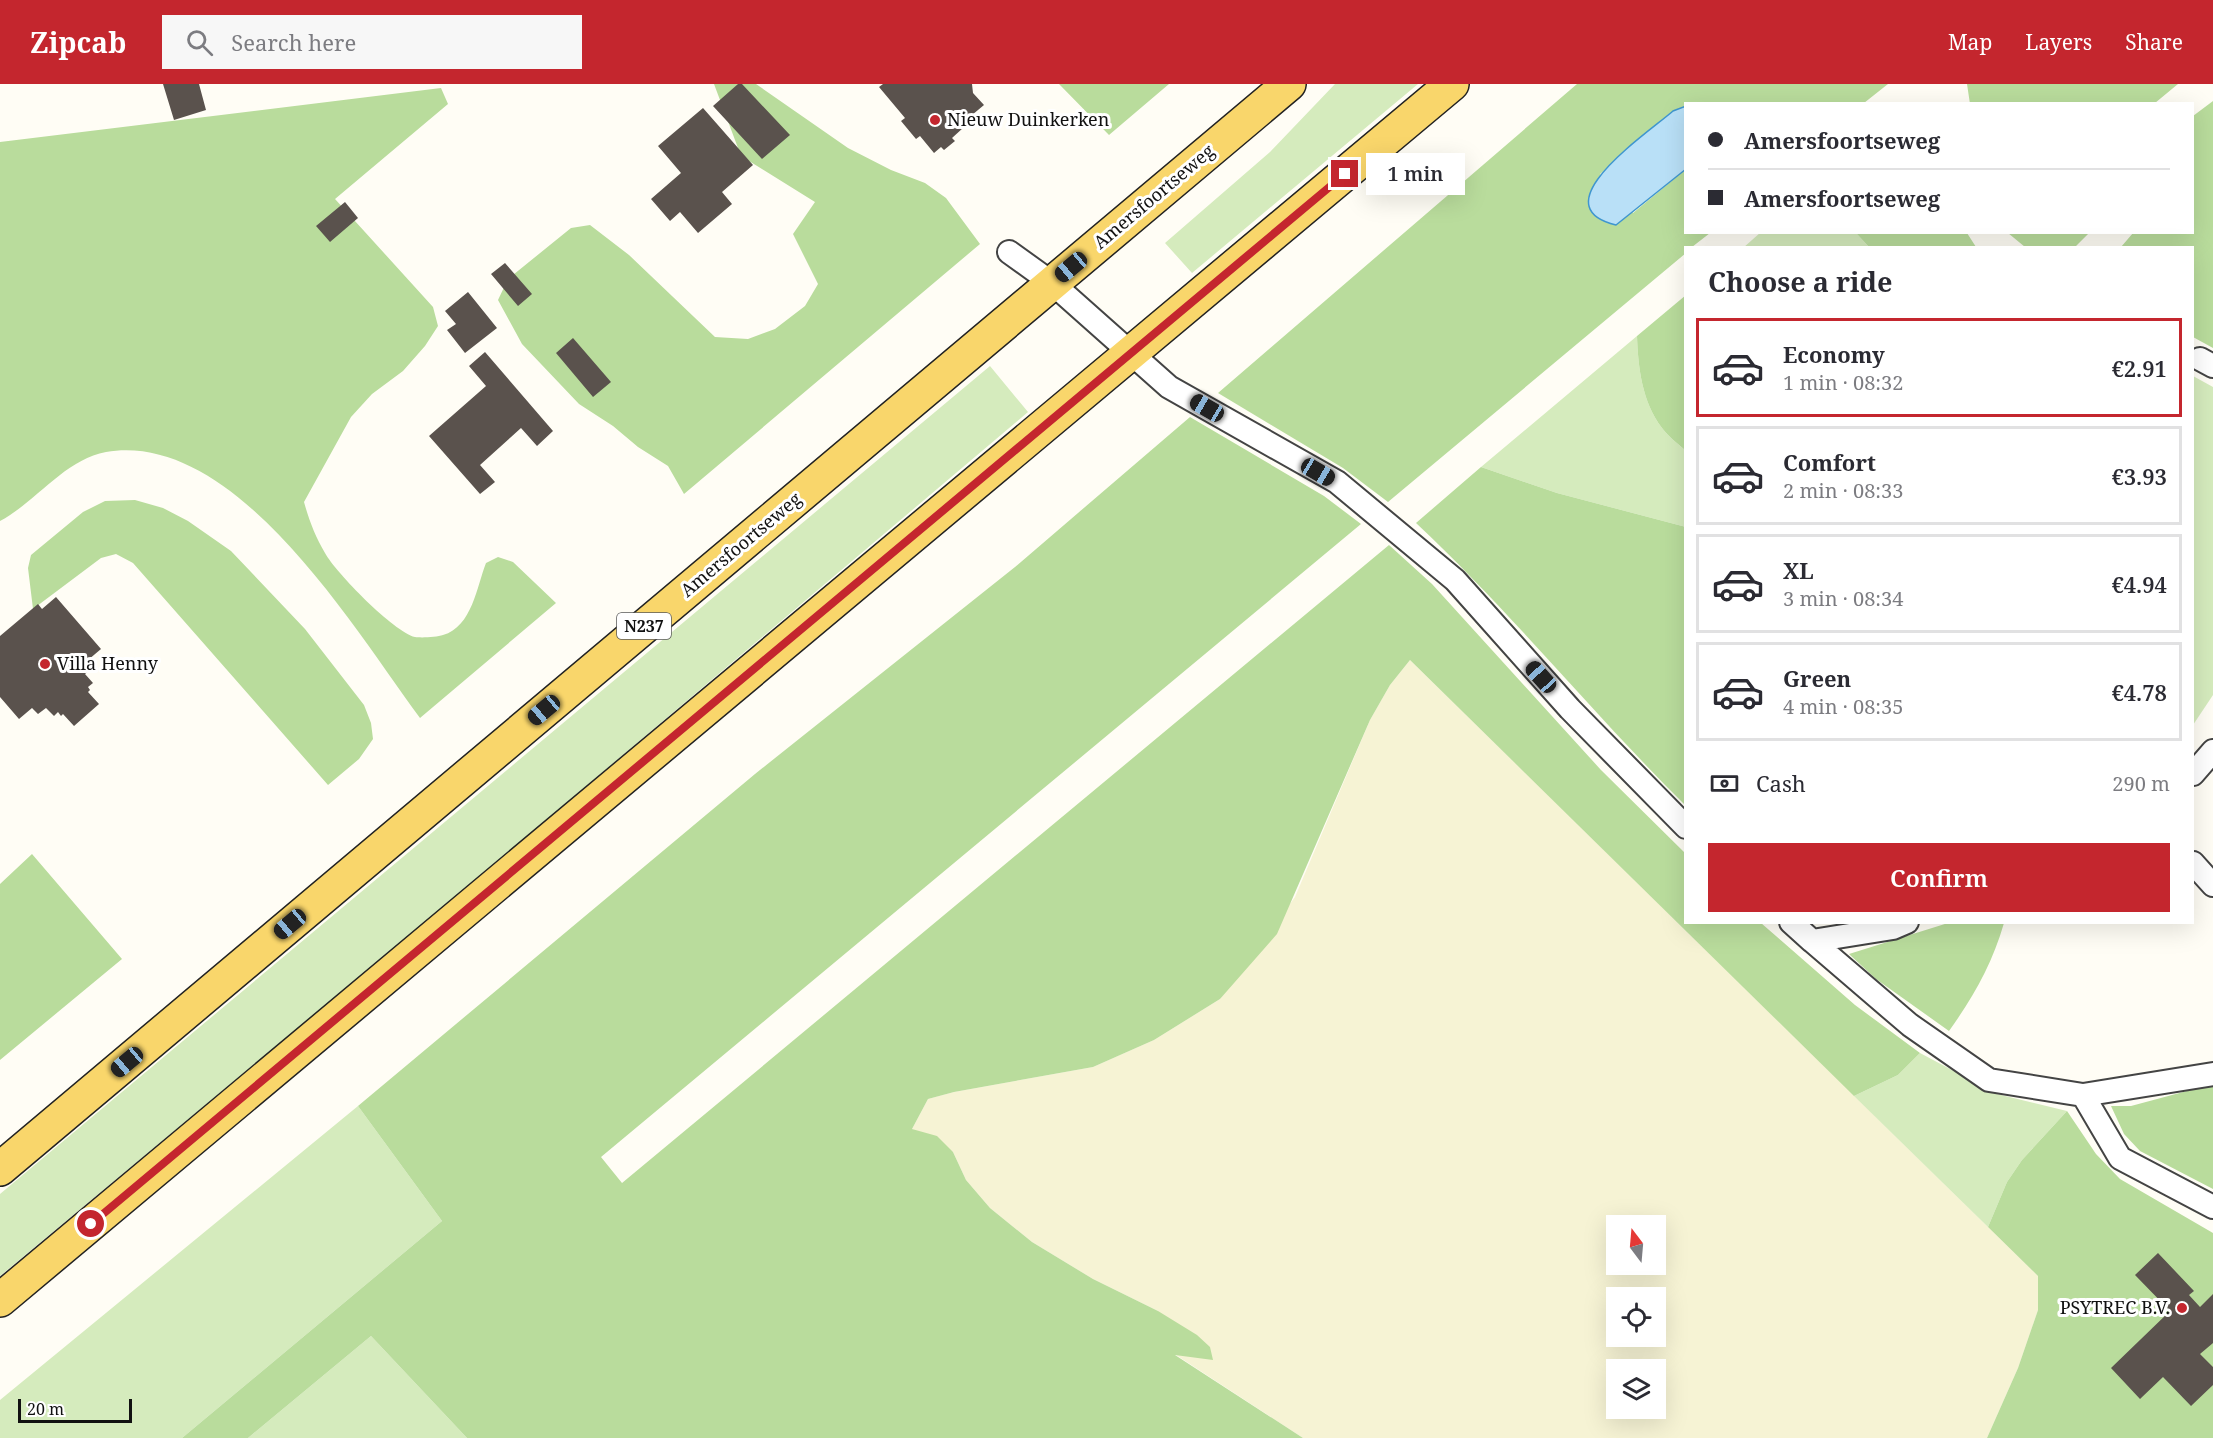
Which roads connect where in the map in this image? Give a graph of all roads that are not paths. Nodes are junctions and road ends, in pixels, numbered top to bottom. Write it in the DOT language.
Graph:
graph roads {
  1 [pos="1289,84"];
  2 [pos="1452,84"];
  3 [pos="1009,252"];
  4 [pos="1052,283"];
  5 [pos="1132,353"];
  6 [pos="2213,751"];
  7 [pos="2194,773"];
  8 [pos="1684,825"];
  9 [pos="2194,864"];
  10 [pos="2213,885"];
  11 [pos="1793,924"];
  12 [pos="1902,924"];
  13 [pos="1812,941"];
  14 [pos="2210,1072"];
  15 [pos="2082,1095"];
  16 [pos="0,1169"];
  17 [pos="2213,1207"];
  18 [pos="0,1300"];
  1 -- 4 [label="main road, Amersfoortseweg / N237"];
  2 -- 5 [label="main road"];
  3 -- 4 [label="lane"];
  4 -- 5 [label="lane"];
  4 -- 16 [label="main road, Amersfoortseweg / N237"];
  5 -- 8 [label="lane"];
  5 -- 18 [label="main road"];
  6 -- 7 [label="lane"];
  9 -- 10 [label="lane"];
  11 -- 13 [label="lane"];
  12 -- 13 [label="lane"];
  13 -- 15 [label="lane"];
  14 -- 15 [label="lane"];
  15 -- 17 [label="lane"];
}
